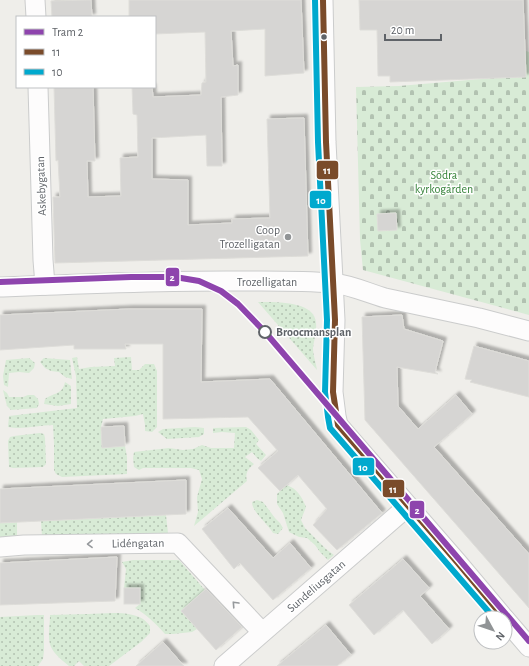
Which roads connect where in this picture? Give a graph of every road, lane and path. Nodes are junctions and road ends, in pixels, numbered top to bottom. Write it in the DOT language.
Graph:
graph roads {
  1 [pos="35,0"];
  2 [pos="323,0"];
  3 [pos="36,16"];
  4 [pos="38,88"];
  5 [pos="334,284"];
  6 [pos="45,285"];
  7 [pos="0,287"];
  8 [pos="529,331"];
  9 [pos="408,506"];
  10 [pos="0,547"];
  11 [pos="498,610"];
  12 [pos="513,628"];
  13 [pos="262,632"];
  14 [pos="529,647"];
  15 [pos="224,666"];
  1 -- 3 [label="street"];
  2 -- 5 [label="street"];
  4 -- 6 [label="street, Askebygatan"];
  5 -- 6 [label="street, Trozelligatan"];
  5 -- 8 [label="street, Trozelligatan"];
  5 -- 9 [label="street"];
  6 -- 7 [label="street, Trozelligatan"];
  9 -- 11 [label="street"];
  9 -- 13 [label="street, Sundeliusgatan"];
  13 -- 10 [label="street, Lidéngatan, one-way"];
  12 -- 14 [label="street"];
  13 -- 15 [label="street, Sundeliusgatan"];
}
